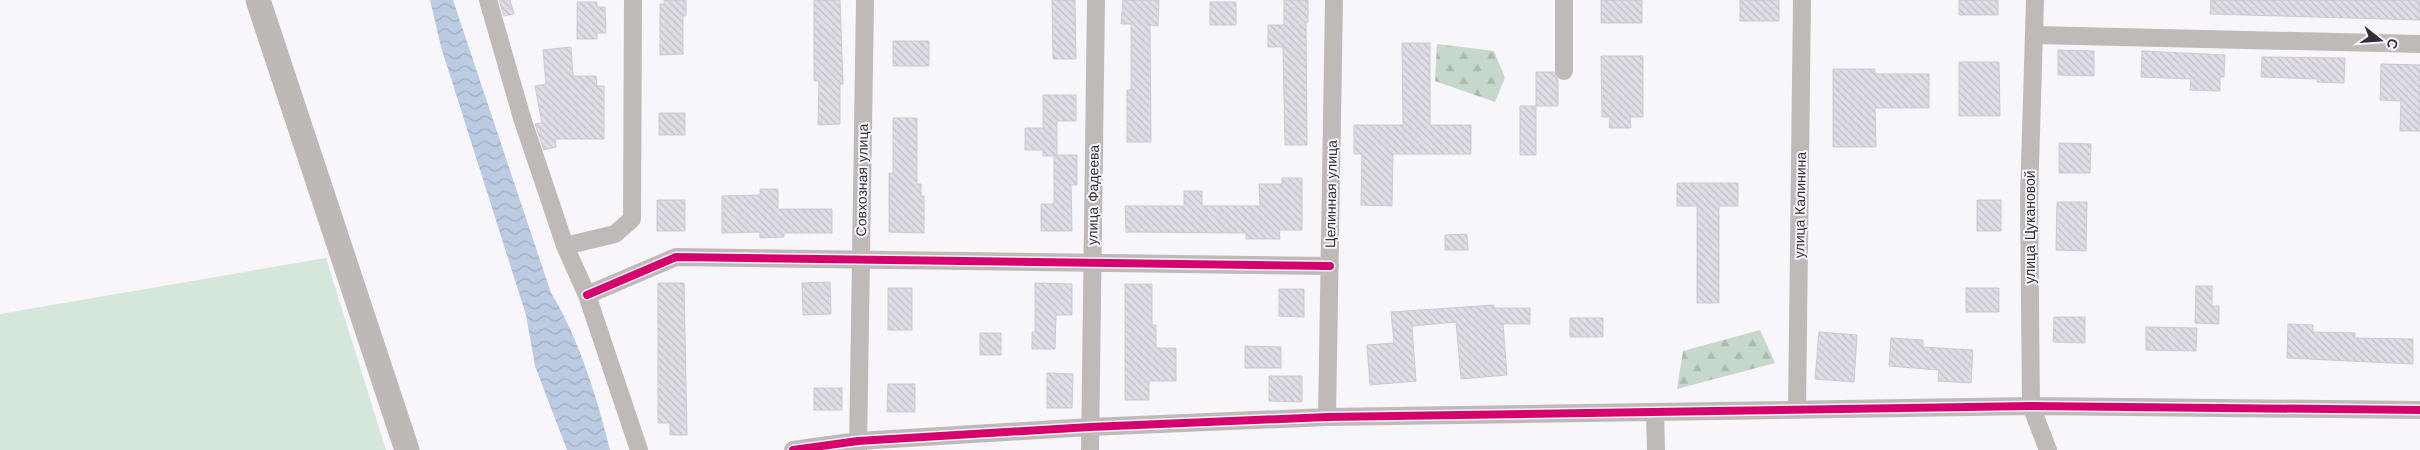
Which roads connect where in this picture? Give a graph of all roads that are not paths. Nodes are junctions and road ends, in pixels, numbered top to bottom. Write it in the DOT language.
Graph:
graph roads {
  1 [pos="258,0"];
  2 [pos="488,0"];
  3 [pos="633,0"];
  4 [pos="865,0"];
  5 [pos="1096,0"];
  6 [pos="1334,0"];
  7 [pos="1564,0"];
  8 [pos="1802,0"];
  9 [pos="2035,0"];
  10 [pos="2035,34"];
  11 [pos="2420,44"];
  12 [pos="1564,71"];
  13 [pos="565,246"];
  14 [pos="860,259"];
  15 [pos="1092,264"];
  16 [pos="1330,266"];
  17 [pos="587,295"];
  18 [pos="2031,406"];
  19 [pos="1797,410"];
  20 [pos="2420,410"];
  21 [pos="1655,412"];
  22 [pos="1328,417"];
  23 [pos="1090,427"];
  24 [pos="858,446"];
  25 [pos="407,450"];
  26 [pos="639,450"];
  27 [pos="793,450"];
  28 [pos="1090,450"];
  29 [pos="1656,450"];
  30 [pos="2048,450"];
  1 -- 25 [label="main road"];
  2 -- 13 [label="street"];
  3 -- 13 [label="street"];
  4 -- 14 [label="street, Совхозная улица"];
  5 -- 15 [label="street, улица Фадеева"];
  6 -- 16 [label="street, Целинная улица"];
  7 -- 12 [label="street"];
  8 -- 19 [label="street, улица Калинина"];
  9 -- 10 [label="street, улица Цукановой"];
  10 -- 11 [label="street"];
  10 -- 18 [label="street, улица Цукановой"];
  13 -- 17 [label="street"];
  14 -- 15 [label="street"];
  14 -- 17 [label="street"];
  14 -- 24 [label="street, Совхозная улица"];
  15 -- 16 [label="street"];
  15 -- 23 [label="street, улица Фадеева"];
  16 -- 22 [label="street, Целинная улица"];
  17 -- 26 [label="street"];
  18 -- 19 [label="street"];
  18 -- 20 [label="street"];
  18 -- 30 [label="street, улица Цукановой"];
  19 -- 21 [label="street"];
  21 -- 22 [label="street"];
  21 -- 29 [label="street"];
  22 -- 23 [label="street"];
  23 -- 24 [label="street"];
  23 -- 28 [label="street, улица Фадеева"];
  24 -- 27 [label="street"];
}
